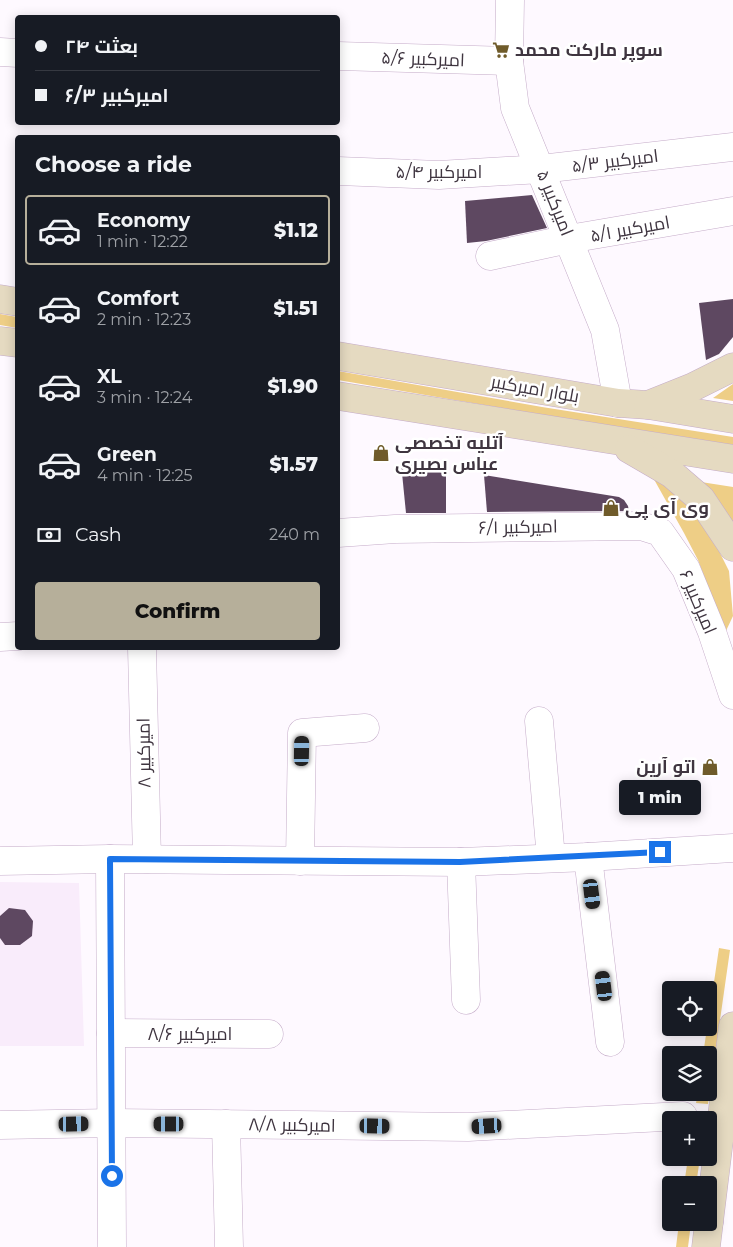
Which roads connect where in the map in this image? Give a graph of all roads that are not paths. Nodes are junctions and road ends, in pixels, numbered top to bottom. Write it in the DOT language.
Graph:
graph roads {
  1 [pos="510,0"];
  2 [pos="0,52"];
  3 [pos="15,53"];
  4 [pos="340,56"];
  5 [pos="509,61"];
  6 [pos="733,147"];
  7 [pos="541,170"];
  8 [pos="340,171"];
  9 [pos="733,211"];
  10 [pos="569,239"];
  11 [pos="490,256"];
  12 [pos="0,299"];
  13 [pos="15,302"];
  14 [pos="0,340"];
  15 [pos="15,342"];
  16 [pos="340,356"];
  17 [pos="733,367"];
  18 [pos="463,377"];
  19 [pos="340,396"];
  20 [pos="618,403"];
  21 [pos="648,405"];
  22 [pos="452,414"];
  23 [pos="733,419"];
  24 [pos="617,442"];
  25 [pos="733,459"];
  26 [pos="641,526"];
  27 [pos="340,533"];
  28 [pos="733,547"];
  29 [pos="15,636"];
  30 [pos="0,637"];
  31 [pos="142,650"];
  32 [pos="733,695"];
  33 [pos="539,721"];
  34 [pos="365,728"];
  35 [pos="733,848"];
  36 [pos="588,857"];
  37 [pos="551,858"];
  38 [pos="110,859"];
  39 [pos="147,859"];
  40 [pos="0,861"];
  41 [pos="300,861"];
  42 [pos="460,862"];
  43 [pos="466,1000"];
  44 [pos="733,1026"];
  45 [pos="111,1033"];
  46 [pos="268,1034"];
  47 [pos="610,1042"];
  48 [pos="728,1105"];
  49 [pos="662,1117"];
  50 [pos="112,1123"];
  51 [pos="226,1124"];
  52 [pos="0,1125"];
  53 [pos="716,1176"];
  54 [pos="708,1231"];
  55 [pos="112,1247"];
  56 [pos="229,1247"];
  57 [pos="706,1247"];
  1 -- 5 [label="street, امیرکبیر ۵"];
  2 -- 3 [label="street"];
  4 -- 5 [label="street, امیرکبیر ۵/۶"];
  5 -- 7 [label="street, امیرکبیر ۵"];
  6 -- 7 [label="street, امیرکبیر ۵/۳"];
  7 -- 8 [label="street, امیرکبیر ۵/۴"];
  7 -- 10 [label="street, امیرکبیر ۵"];
  9 -- 10 [label="street, امیرکبیر ۵/۱"];
  10 -- 11 [label="street, امیرکبیر ۵/۱"];
  10 -- 20 [label="street, امیرکبیر ۵"];
  12 -- 13 [label="main road"];
  14 -- 15 [label="main road"];
  16 -- 18 [label="main road, بلوار امیرکبیر"];
  17 -- 21 [label="main road"];
  18 -- 20 [label="main road, بلوار امیرکبیر"];
  18 -- 22 [label="main road"];
  19 -- 22 [label="main road"];
  20 -- 21 [label="main road, بلوار امیرکبیر"];
  21 -- 23 [label="main road, بلوار امیرکبیر"];
  22 -- 24 [label="main road"];
  24 -- 25 [label="main road"];
  24 -- 28 [label="main road"];
  26 -- 27 [label="street, امیرکبیر ۶/۱"];
  26 -- 32 [label="street, امیرکبیر ۶"];
  29 -- 30 [label="street"];
  31 -- 39 [label="street, امیرکبیر ۸"];
  33 -- 37 [label="street"];
  34 -- 41 [label="street"];
  35 -- 36 [label="street"];
  36 -- 37 [label="street"];
  36 -- 47 [label="street"];
  37 -- 42 [label="street"];
  38 -- 39 [label="street"];
  38 -- 40 [label="street"];
  38 -- 45 [label="street"];
  39 -- 41 [label="street"];
  41 -- 42 [label="street"];
  42 -- 43 [label="street"];
  44 -- 48 [label="main road"];
  45 -- 46 [label="street, امیرکبیر ۸/۶"];
  45 -- 50 [label="street"];
  48 -- 53 [label="main road"];
  49 -- 51 [label="street, امیرکبیر ۸/۸"];
  50 -- 51 [label="street, امیرکبیر ۸/۸"];
  50 -- 52 [label="street, امیرکبیر ۸/۸"];
  50 -- 55 [label="street"];
  51 -- 56 [label="street"];
  54 -- 57 [label="main road"];
}
